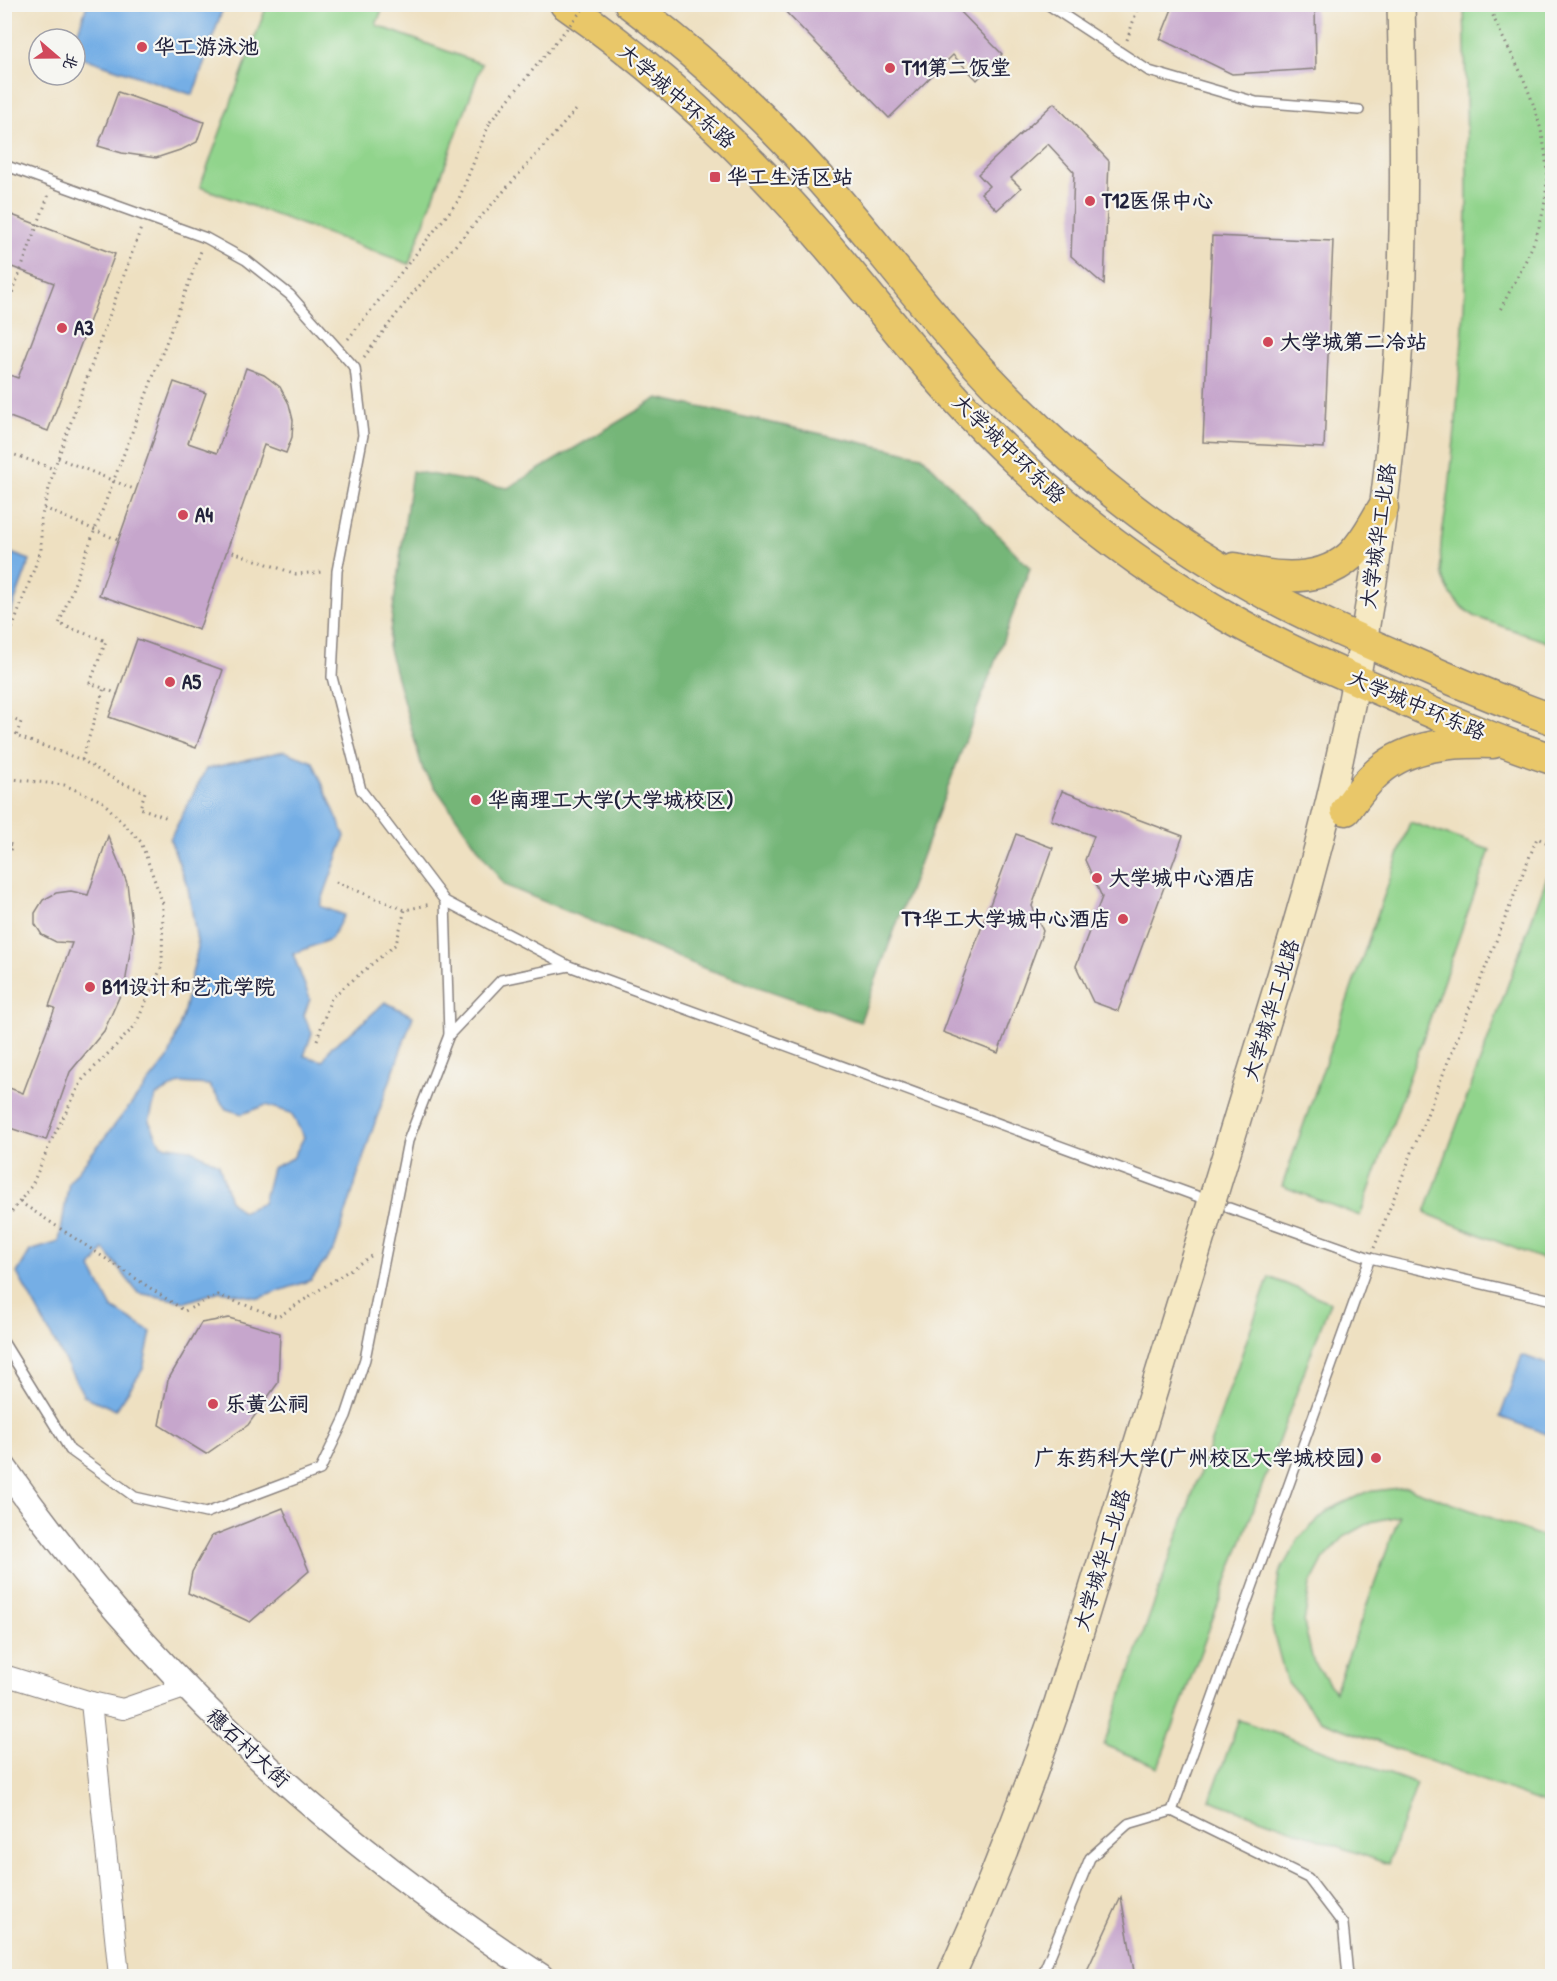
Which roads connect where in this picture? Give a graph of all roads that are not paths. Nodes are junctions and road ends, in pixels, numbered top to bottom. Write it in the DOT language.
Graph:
graph roads {
  1 [pos="565,4"];
  2 [pos="630,4"];
  3 [pos="1047,4"];
  4 [pos="1401,4"];
  5 [pos="1419,4"];
  6 [pos="1359,110"];
  7 [pos="4,165"];
  8 [pos="1383,508"];
  9 [pos="1210,562"];
  10 [pos="1371,645"];
  11 [pos="1364,684"];
  12 [pos="1552,718"];
  13 [pos="1509,743"];
  14 [pos="1552,759"];
  15 [pos="1346,810"];
  16 [pos="445,901"];
  17 [pos="568,966"];
  18 [pos="449,1035"];
  19 [pos="1220,1205"];
  20 [pos="1370,1258"];
  21 [pos="1552,1300"];
  22 [pos="4,1343"];
  23 [pos="4,1467"];
  24 [pos="4,1675"];
  25 [pos="178,1690"];
  26 [pos="91,1702"];
  27 [pos="1172,1810"];
  28 [pos="119,1977"];
  29 [pos="541,1977"];
  30 [pos="951,1977"];
  31 [pos="971,1977"];
  32 [pos="1042,1977"];
  33 [pos="1348,1977"];
  1 -- 11 [label="main road, 大学城中环东路"];
  2 -- 9 [label="main road, 大学城中环东路"];
  3 -- 6 [label="lane"];
  4 -- 8 [label="main road, 大学城华工北路"];
  5 -- 10 [label="main road, 大学城华工北路"];
  7 -- 16 [label="lane"];
  8 -- 9 [label="main road"];
  8 -- 10 [label="main road, 大学城华工北路"];
  9 -- 10 [label="main road, 大学城中环东路"];
  10 -- 11 [label="main road, 大学城华工北路"];
  10 -- 12 [label="main road, 大学城中环东路"];
  11 -- 13 [label="main road, 大学城中环东路"];
  11 -- 15 [label="main road, 大学城华工北路"];
  11 -- 19 [label="main road, 大学城华工北路"];
  13 -- 14 [label="main road, 大学城中环东路"];
  13 -- 15 [label="main road"];
  15 -- 19 [label="main road, 大学城华工北路"];
  16 -- 17 [label="lane"];
  16 -- 18 [label="lane"];
  17 -- 18 [label="lane"];
  17 -- 19 [label="lane"];
  18 -- 22 [label="lane"];
  19 -- 20 [label="lane"];
  19 -- 30 [label="main road, 大学城华工北路"];
  19 -- 31 [label="main road, 大学城华工北路"];
  20 -- 21 [label="lane"];
  20 -- 27 [label="lane"];
  23 -- 29 [label="street, 穗石村大街"];
  24 -- 26 [label="street"];
  25 -- 26 [label="street"];
  26 -- 28 [label="street"];
  27 -- 32 [label="lane"];
  27 -- 33 [label="lane"];
}
